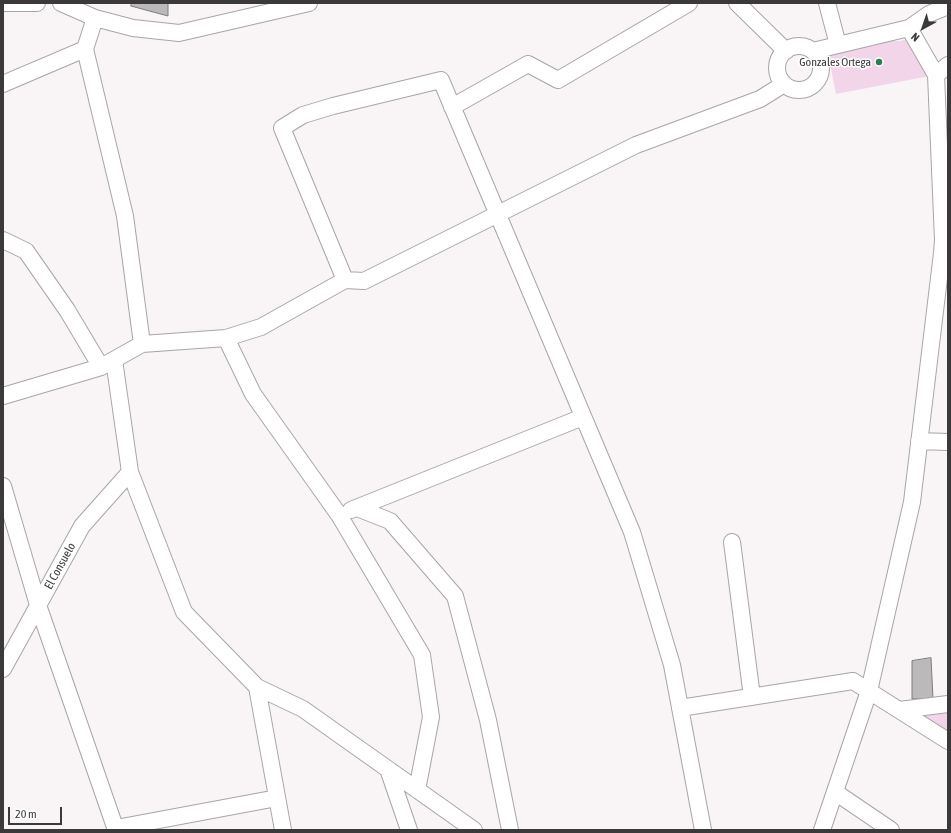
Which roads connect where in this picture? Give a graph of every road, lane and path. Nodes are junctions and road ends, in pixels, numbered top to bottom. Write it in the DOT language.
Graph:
graph roads {
  1 [pos="3,3"];
  2 [pos="37,3"];
  3 [pos="61,3"];
  4 [pos="309,3"];
  5 [pos="690,3"];
  6 [pos="737,3"];
  7 [pos="827,3"];
  8 [pos="948,6"];
  9 [pos="95,18"];
  10 [pos="909,28"];
  11 [pos="838,45"];
  12 [pos="85,49"];
  13 [pos="786,51"];
  14 [pos="813,51"];
  15 [pos="942,70"];
  16 [pos="3,84"];
  17 [pos="784,84"];
  18 [pos="452,107"];
  19 [pos="497,214"];
  20 [pos="3,240"];
  21 [pos="945,253"];
  22 [pos="345,280"];
  23 [pos="232,336"];
  24 [pos="142,344"];
  25 [pos="107,363"];
  26 [pos="3,396"];
  27 [pos="583,417"];
  28 [pos="919,441"];
  29 [pos="948,442"];
  30 [pos="130,472"];
  31 [pos="3,486"];
  32 [pos="357,508"];
  33 [pos="338,515"];
  34 [pos="732,542"];
  35 [pos="38,605"];
  36 [pos="3,669"];
  37 [pos="257,687"];
  38 [pos="870,691"];
  39 [pos="752,697"];
  40 [pos="948,704"];
  41 [pos="680,708"];
  42 [pos="899,710"];
  43 [pos="948,741"];
  44 [pos="388,769"];
  45 [pos="420,792"];
  46 [pos="835,792"];
  47 [pos="277,798"];
  48 [pos="173,824"];
  49 [pos="116,829"];
  50 [pos="283,830"];
  51 [pos="409,830"];
  52 [pos="474,830"];
  53 [pos="510,830"];
  54 [pos="703,830"];
  55 [pos="822,830"];
  56 [pos="891,830"];
  1 -- 2 [label="street"];
  3 -- 9 [label="street"];
  4 -- 9 [label="street"];
  5 -- 18 [label="street"];
  6 -- 13 [label="street"];
  7 -- 11 [label="street"];
  8 -- 10 [label="street"];
  9 -- 12 [label="street"];
  10 -- 11 [label="street"];
  10 -- 15 [label="street"];
  11 -- 14 [label="street"];
  12 -- 16 [label="street"];
  12 -- 24 [label="street"];
  13 -- 14 [label="street"];
  13 -- 17 [label="street"];
  14 -- 17 [label="street"];
  15 -- 21 [label="street"];
  17 -- 19 [label="street"];
  18 -- 19 [label="street"];
  18 -- 22 [label="street"];
  19 -- 22 [label="street"];
  19 -- 27 [label="street"];
  20 -- 25 [label="street"];
  21 -- 28 [label="street"];
  22 -- 23 [label="street"];
  23 -- 24 [label="street"];
  23 -- 33 [label="street"];
  24 -- 25 [label="street"];
  25 -- 26 [label="street"];
  25 -- 30 [label="street"];
  27 -- 32 [label="street"];
  27 -- 41 [label="street"];
  28 -- 29 [label="street"];
  28 -- 38 [label="street"];
  30 -- 35 [label="street, El Consuelo"];
  30 -- 37 [label="street"];
  31 -- 35 [label="street"];
  32 -- 33 [label="street"];
  32 -- 53 [label="street"];
  33 -- 45 [label="street"];
  34 -- 39 [label="street"];
  35 -- 36 [label="street, El Consuelo"];
  35 -- 49 [label="street"];
  37 -- 44 [label="street"];
  37 -- 47 [label="street"];
  38 -- 39 [label="street"];
  38 -- 42 [label="street"];
  38 -- 46 [label="street"];
  39 -- 41 [label="street"];
  40 -- 42 [label="street"];
  41 -- 54 [label="street"];
  42 -- 43 [label="street"];
  44 -- 45 [label="street"];
  44 -- 51 [label="street"];
  45 -- 52 [label="street"];
  46 -- 55 [label="street"];
  46 -- 56 [label="street"];
  47 -- 48 [label="street"];
  47 -- 50 [label="street"];
  48 -- 49 [label="street"];
}
